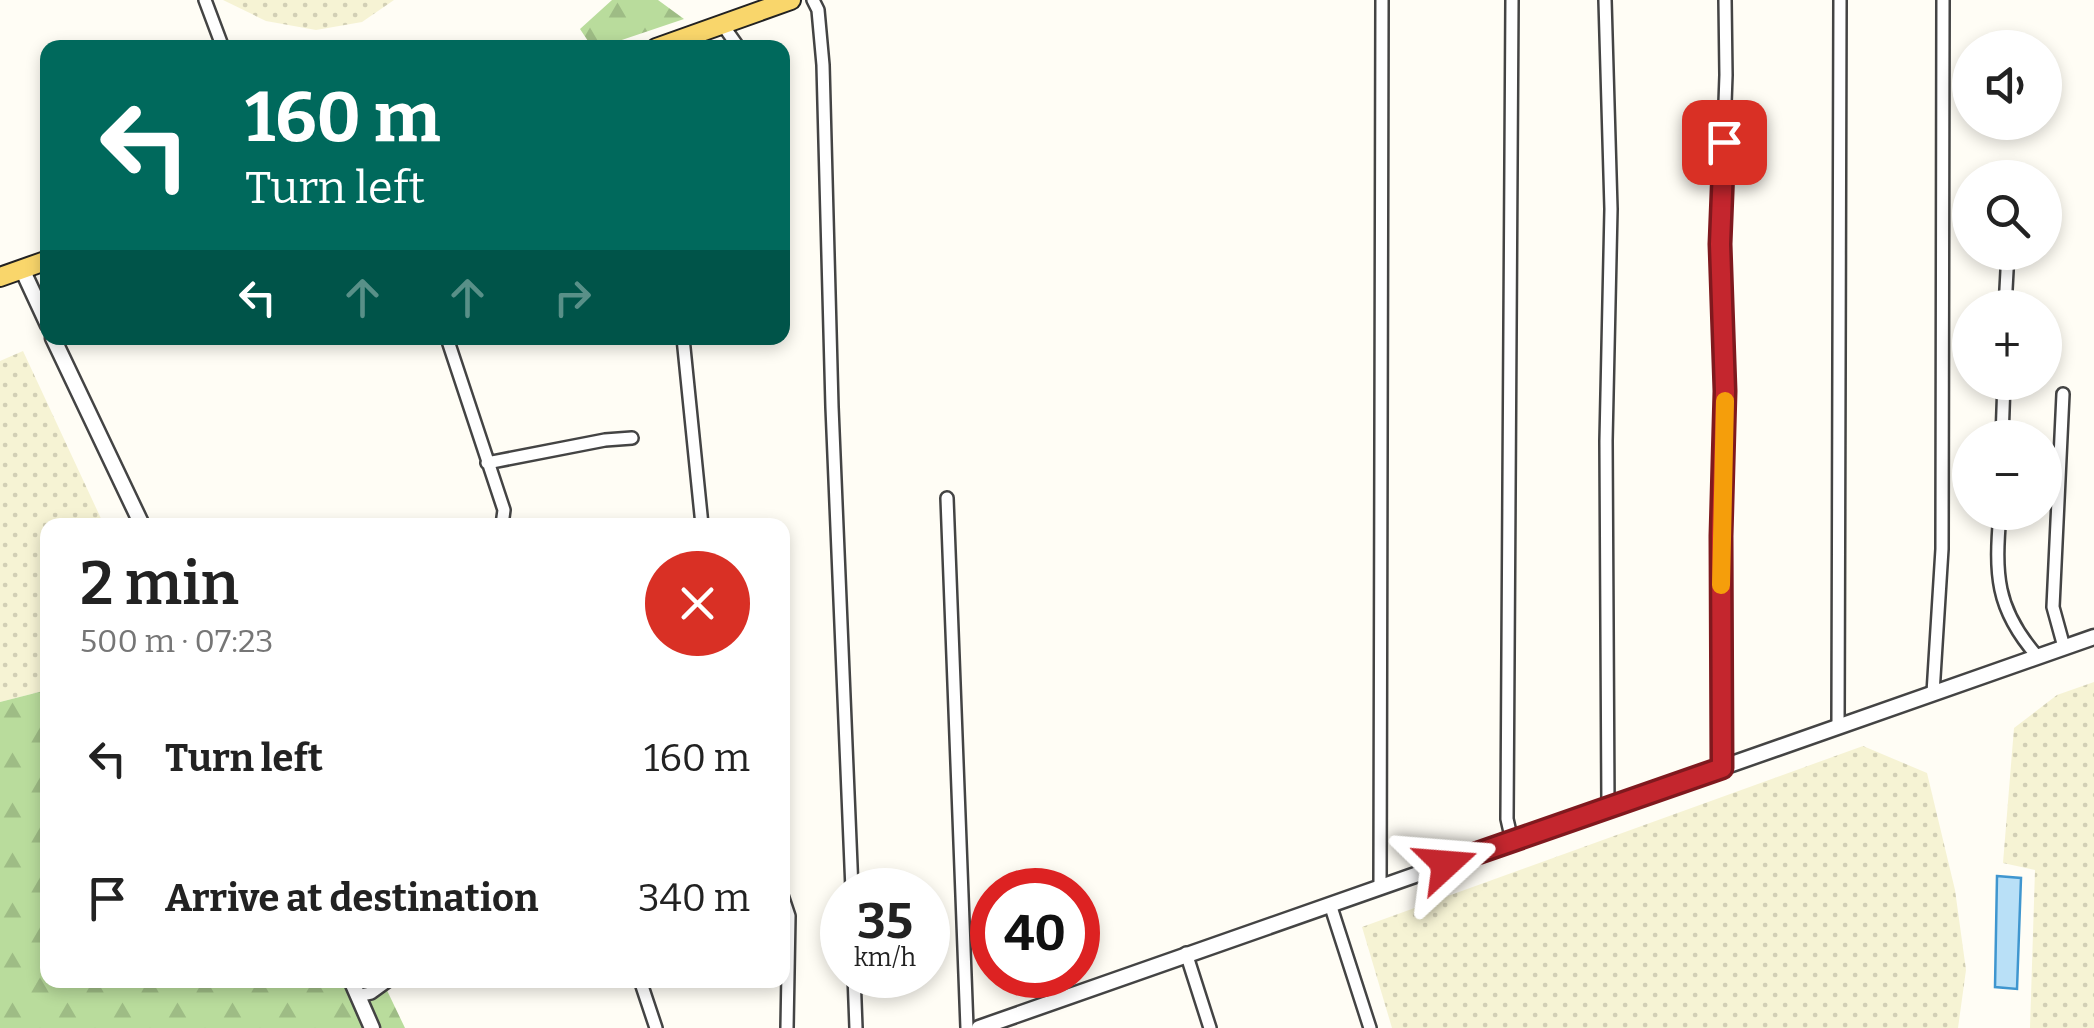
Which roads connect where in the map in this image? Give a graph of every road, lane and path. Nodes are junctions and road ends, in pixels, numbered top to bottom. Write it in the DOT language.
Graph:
graph roads {
  1 [pos="205,0"];
  2 [pos="791,0"];
  3 [pos="813,0"];
  4 [pos="1382,0"];
  5 [pos="1512,0"];
  6 [pos="1605,0"];
  7 [pos="1725,0"];
  8 [pos="1840,0"];
  9 [pos="1943,0"];
  10 [pos="722,24"];
  11 [pos="221,40"];
  12 [pos="678,40"];
  13 [pos="733,40"];
  14 [pos="40,263"];
  15 [pos="22,269"];
  16 [pos="0,277"];
  17 [pos="40,308"];
  18 [pos="57,345"];
  19 [pos="449,345"];
  20 [pos="683,345"];
  21 [pos="2063,394"];
  22 [pos="632,438"];
  23 [pos="487,463"];
  24 [pos="947,498"];
  25 [pos="139,518"];
  26 [pos="503,518"];
  27 [pos="701,518"];
  28 [pos="1999,530"];
  29 [pos="2094,636"];
  30 [pos="2064,647"];
  31 [pos="2038,656"];
  32 [pos="1934,693"];
  33 [pos="1838,726"];
  34 [pos="1722,768"];
  35 [pos="1608,807"];
  36 [pos="1512,841"];
  37 [pos="851,868"];
  38 [pos="1380,887"];
  39 [pos="1330,904"];
  40 [pos="1186,954"];
  41 [pos="354,988"];
  42 [pos="377,988"];
  43 [pos="643,988"];
  44 [pos="787,988"];
  45 [pos="358,996"];
  46 [pos="855,998"];
  47 [pos="372,1028"];
  48 [pos="656,1028"];
  49 [pos="787,1028"];
  50 [pos="856,1028"];
  51 [pos="967,1028"];
  52 [pos="979,1028"];
  53 [pos="1210,1028"];
  54 [pos="1370,1028"];
  1 -- 11 [label="street"];
  2 -- 10 [label="main road"];
  3 -- 37 [label="street"];
  4 -- 38 [label="street"];
  5 -- 36 [label="street"];
  6 -- 35 [label="street"];
  7 -- 34 [label="street"];
  8 -- 33 [label="street"];
  9 -- 32 [label="street"];
  10 -- 12 [label="main road"];
  10 -- 13 [label="street"];
  14 -- 15 [label="main road"];
  15 -- 16 [label="main road"];
  15 -- 17 [label="street"];
  18 -- 25 [label="street"];
  19 -- 23 [label="street"];
  20 -- 27 [label="street"];
  21 -- 30 [label="street"];
  22 -- 23 [label="street"];
  23 -- 26 [label="street"];
  24 -- 51 [label="street"];
  28 -- 31 [label="street"];
  29 -- 30 [label="street"];
  30 -- 31 [label="street"];
  31 -- 32 [label="street"];
  32 -- 33 [label="street"];
  33 -- 34 [label="street"];
  34 -- 35 [label="street"];
  35 -- 36 [label="street"];
  36 -- 38 [label="street"];
  38 -- 39 [label="street"];
  39 -- 40 [label="street"];
  39 -- 54 [label="street"];
  40 -- 52 [label="street"];
  40 -- 53 [label="street"];
  41 -- 45 [label="street"];
  42 -- 45 [label="street"];
  43 -- 48 [label="street"];
  44 -- 49 [label="street"];
  45 -- 47 [label="street"];
  46 -- 50 [label="street"];
}
